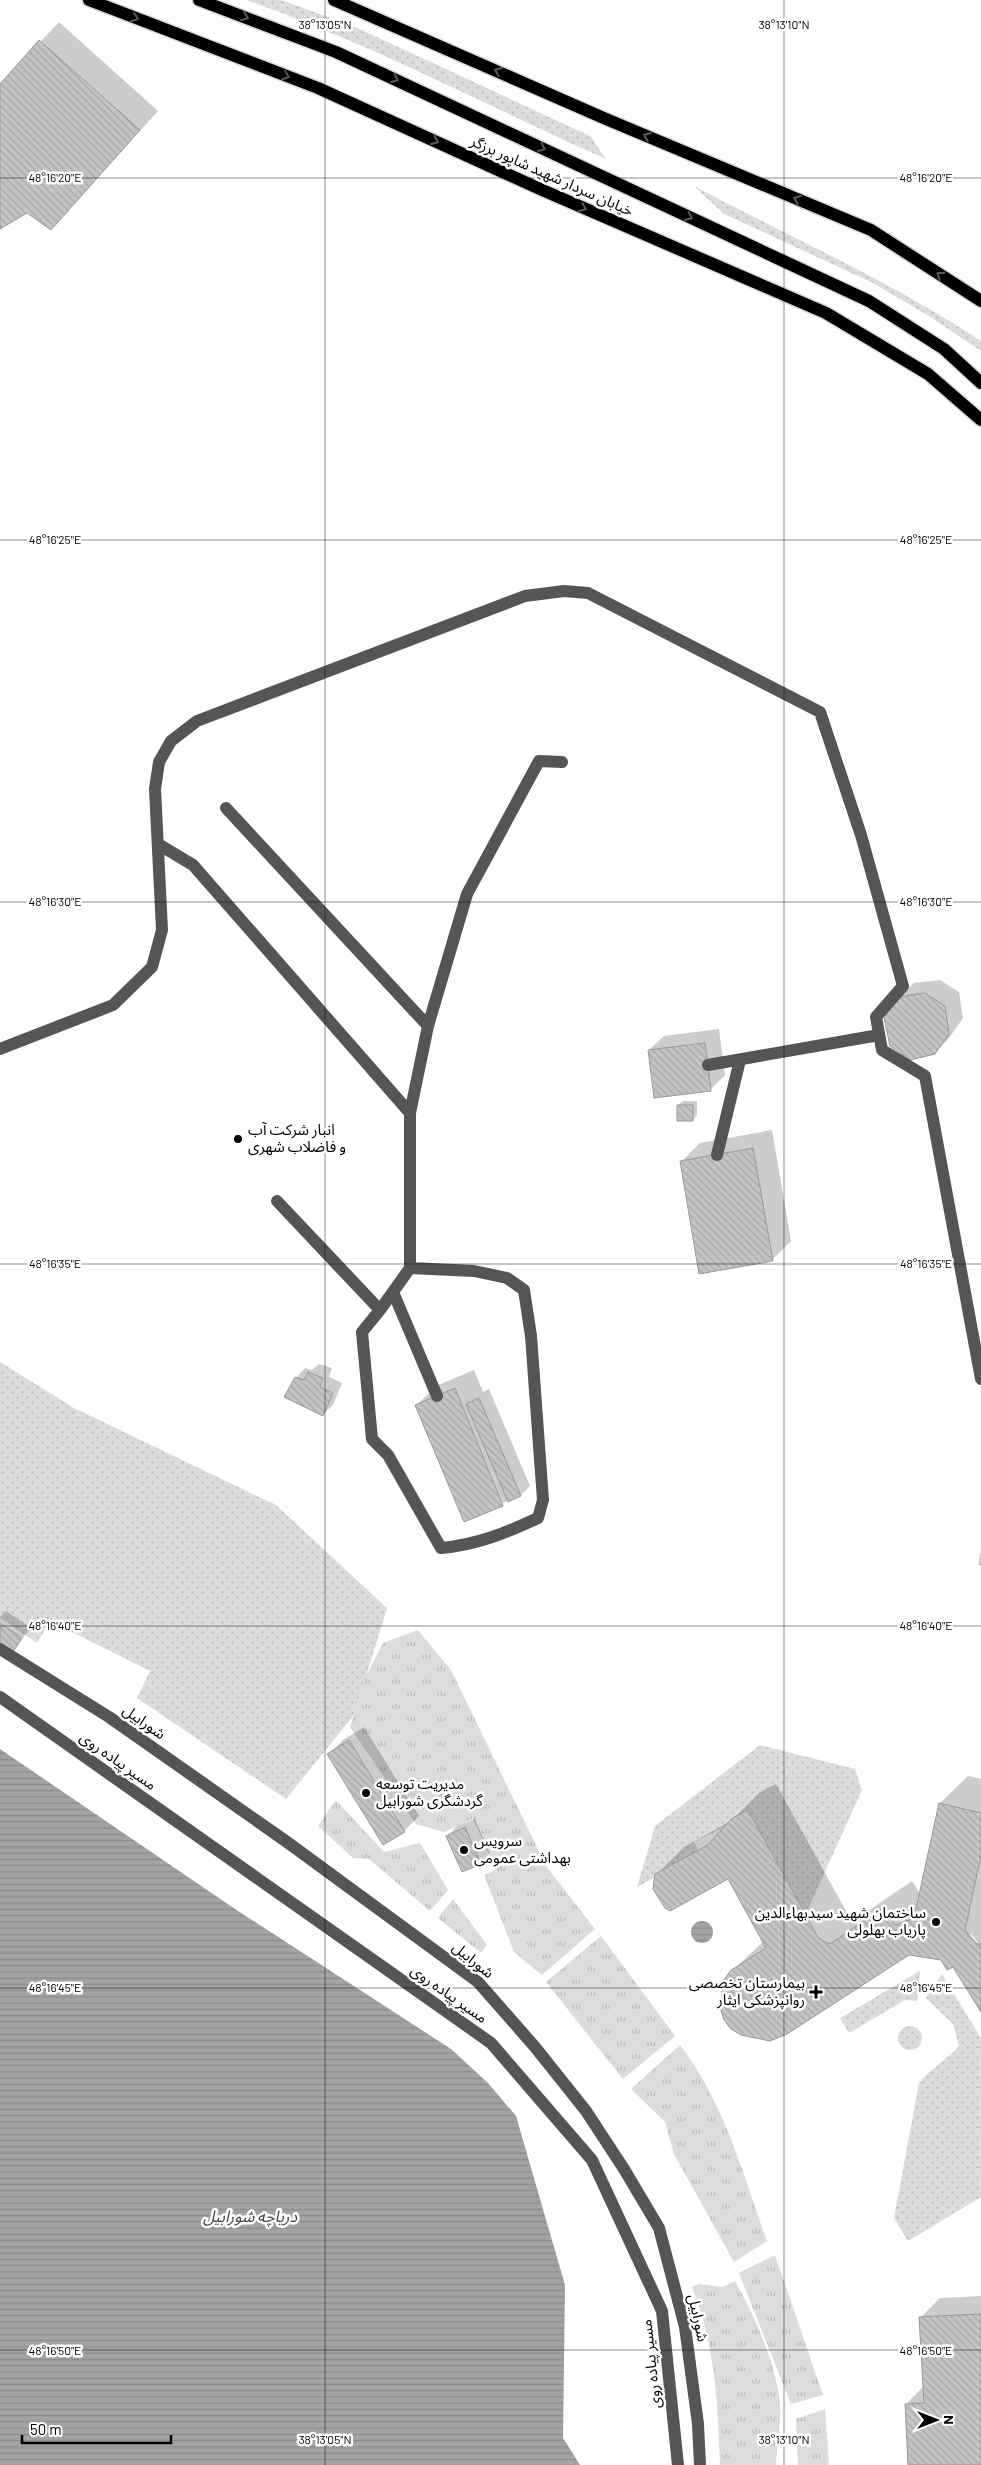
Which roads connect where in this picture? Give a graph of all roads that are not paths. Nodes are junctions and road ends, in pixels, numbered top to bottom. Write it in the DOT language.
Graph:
graph roads {
  1 [pos="89,0"];
  2 [pos="199,0"];
  3 [pos="334,0"];
  4 [pos="981,301"];
  5 [pos="981,382"];
  6 [pos="981,420"];
  7 [pos="562,762"];
  8 [pos="226,808"];
  9 [pos="158,844"];
  10 [pos="428,1026"];
  11 [pos="879,1035"];
  12 [pos="0,1050"];
  13 [pos="740,1060"];
  14 [pos="708,1065"];
  15 [pos="410,1113"];
  16 [pos="717,1155"];
  17 [pos="277,1201"];
  18 [pos="410,1268"];
  19 [pos="393,1292"];
  20 [pos="380,1310"];
  21 [pos="981,1379"];
  22 [pos="437,1396"];
  23 [pos="0,1649"];
  24 [pos="0,1697"];
  25 [pos="678,2465"];
  26 [pos="700,2465"];
  1 -- 6 [label="main road, خیابان سردار شهید شاپور برزگر, one-way"];
  2 -- 5 [label="main road, خیابان سردار شهید شاپور برزگر, one-way"];
  4 -- 3 [label="main road, one-way"];
  7 -- 10 [label="street"];
  8 -- 10 [label="street"];
  9 -- 11 [label="street"];
  9 -- 12 [label="street"];
  9 -- 15 [label="street"];
  10 -- 15 [label="street"];
  11 -- 13 [label="street"];
  11 -- 21 [label="street"];
  13 -- 14 [label="street"];
  13 -- 16 [label="street"];
  15 -- 18 [label="street"];
  17 -- 20 [label="street"];
  18 -- 19 [label="street"];
  18 -- 20 [label="street"];
  19 -- 20 [label="street"];
  19 -- 22 [label="street"];
  23 -- 26 [label="street, شورابیل"];
  24 -- 25 [label="street, مسیر پیاده روی"];
}
